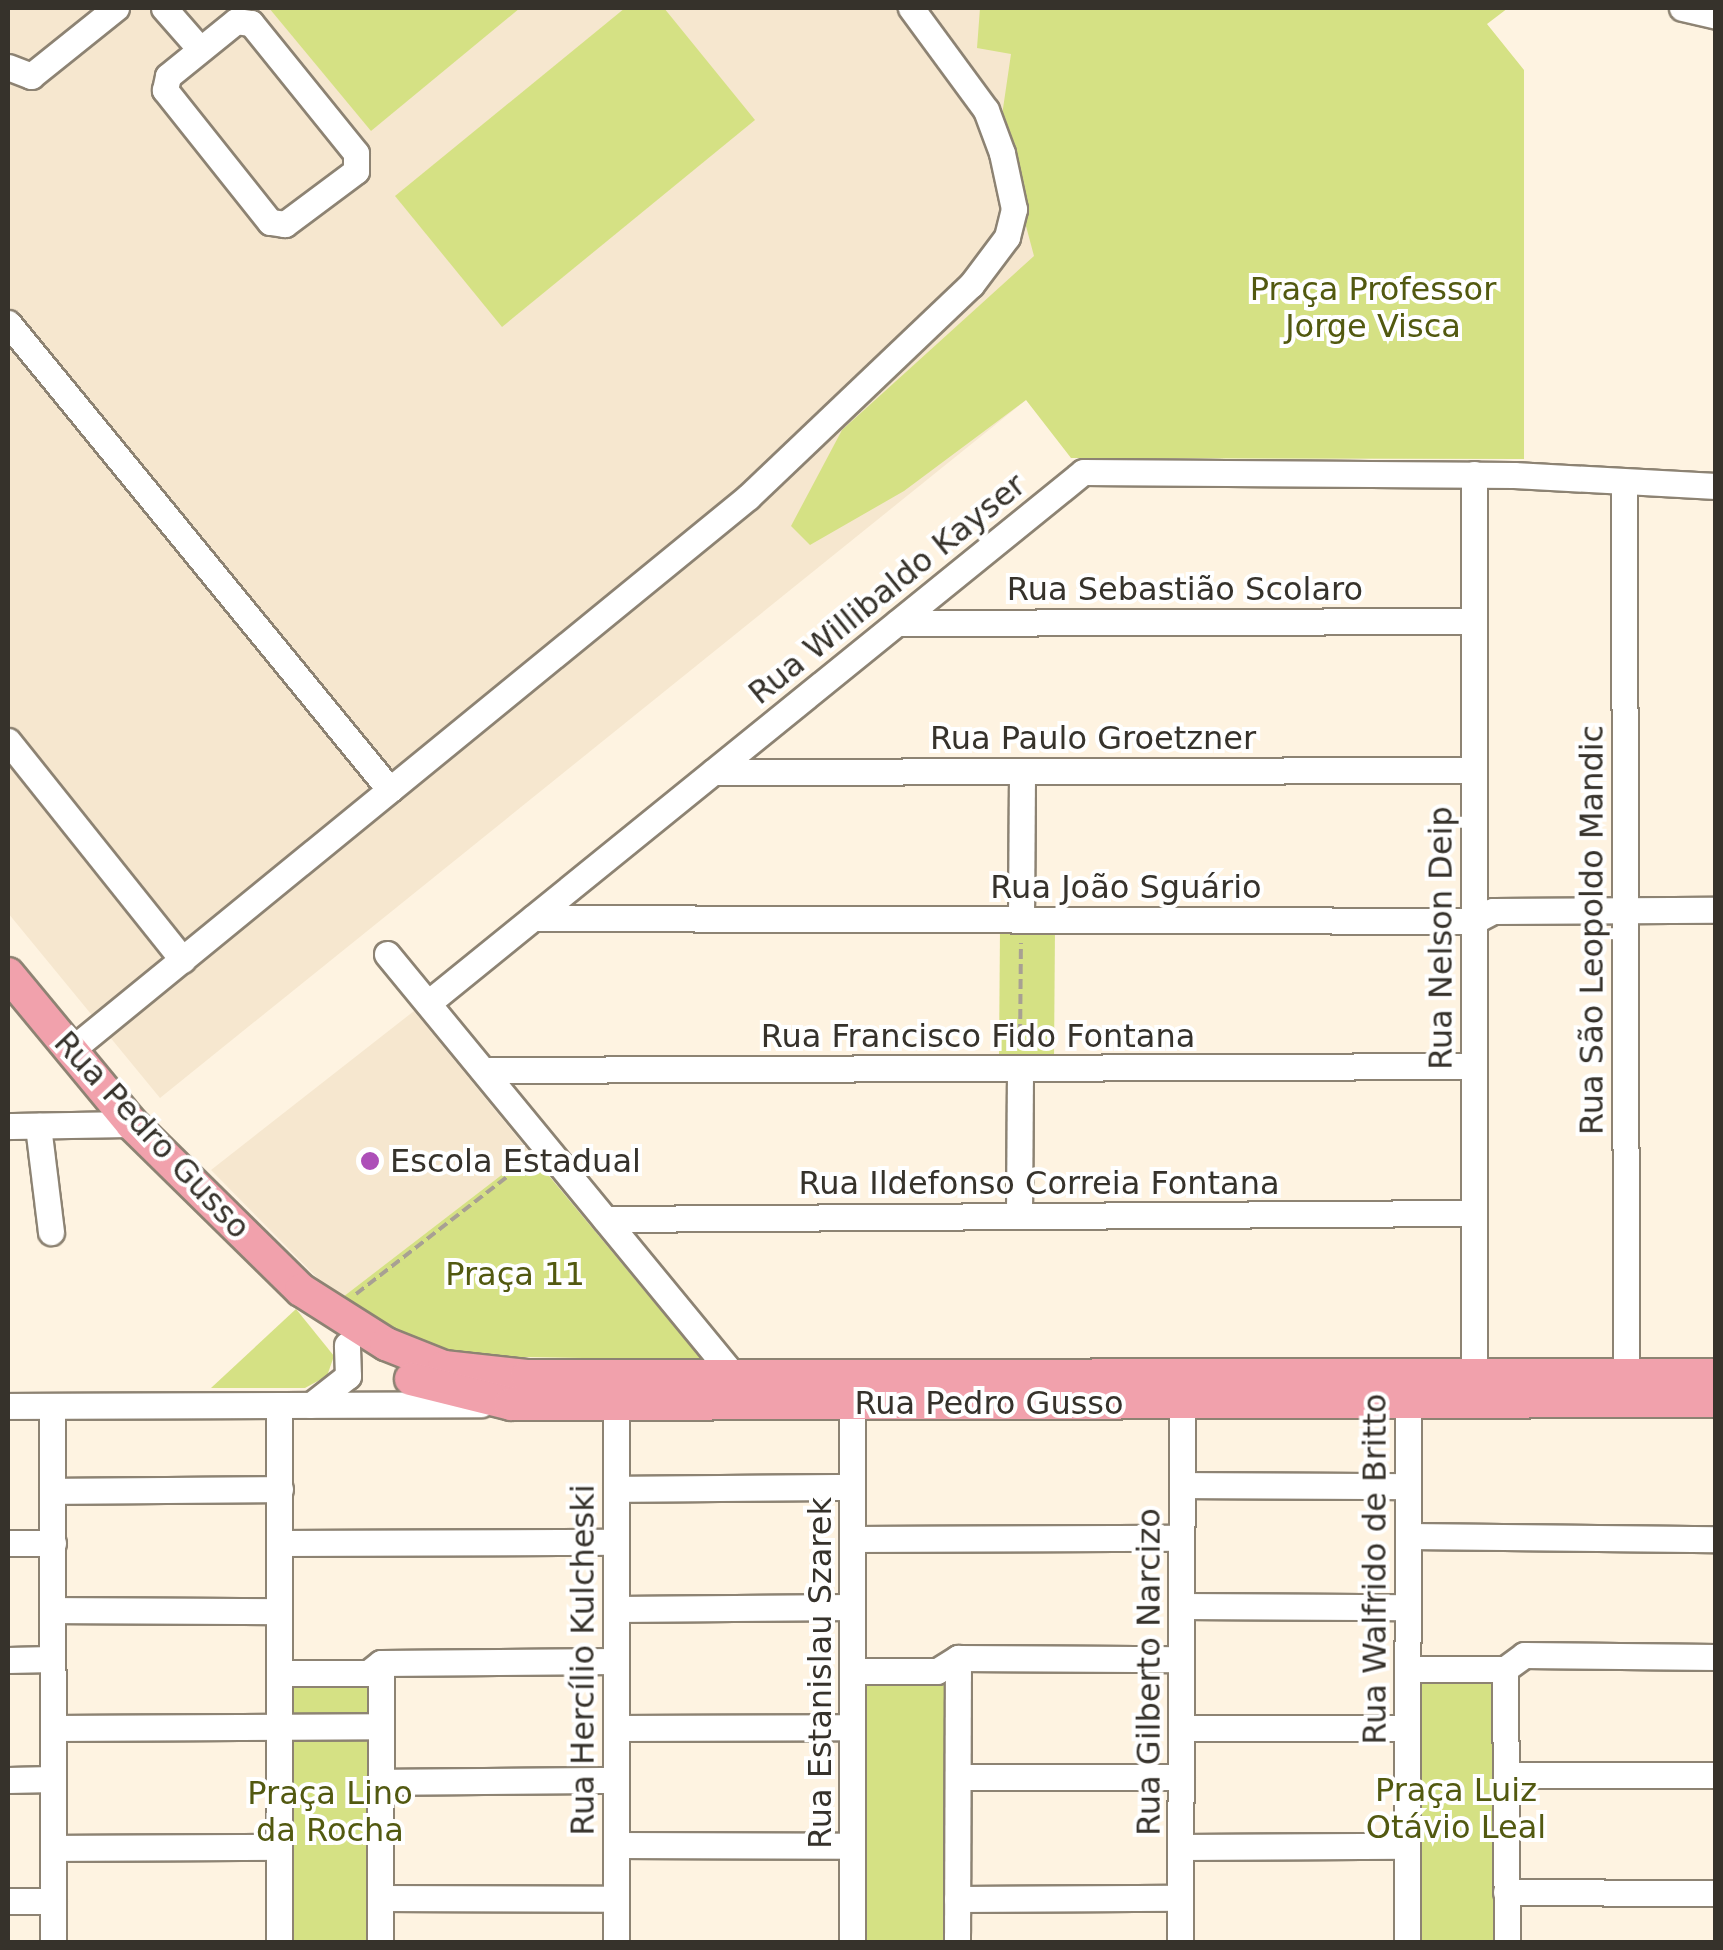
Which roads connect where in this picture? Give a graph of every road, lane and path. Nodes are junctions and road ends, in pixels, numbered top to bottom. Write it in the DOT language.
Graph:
graph roads {
  1 [pos="116,8"];
  2 [pos="164,8"];
  3 [pos="911,8"];
  4 [pos="1682,8"];
  5 [pos="1716,16"];
  6 [pos="199,48"];
  7 [pos="8,67"];
  8 [pos="8,323"];
  9 [pos="1474,474"];
  10 [pos="1624,485"];
  11 [pos="1716,486"];
  12 [pos="1474,621"];
  13 [pos="898,623"];
  14 [pos="8,741"];
  15 [pos="1474,770"];
  16 [pos="1022,771"];
  17 [pos="713,772"];
  18 [pos="390,790"];
  19 [pos="1625,909"];
  20 [pos="1716,910"];
  21 [pos="533,918"];
  22 [pos="1021,920"];
  23 [pos="1474,921"];
  24 [pos="387,954"];
  25 [pos="182,960"];
  26 [pos="8,974"];
  27 [pos="428,1003"];
  28 [pos="70,1052"];
  29 [pos="1474,1066"];
  30 [pos="1020,1068"];
  31 [pos="483,1070"];
  32 [pos="132,1124"];
  33 [pos="8,1126"];
  34 [pos="38,1126"];
  35 [pos="546,1147"];
  36 [pos="1474,1213"];
  37 [pos="1019,1216"];
  38 [pos="605,1219"];
  39 [pos="51,1232"];
  40 [pos="302,1290"];
  41 [pos="333,1311"];
  42 [pos="347,1345"];
  43 [pos="1626,1375"];
  44 [pos="1716,1375"];
  45 [pos="1408,1388"];
  46 [pos="1474,1388"];
  47 [pos="616,1390"];
  48 [pos="734,1390"];
  49 [pos="1716,1401"];
  50 [pos="1182,1402"];
  51 [pos="852,1403"];
  52 [pos="511,1404"];
  53 [pos="280,1405"];
  54 [pos="311,1405"];
  55 [pos="8,1406"];
  56 [pos="52,1406"];
  57 [pos="1182,1485"];
  58 [pos="852,1486"];
  59 [pos="1408,1486"];
  60 [pos="280,1488"];
  61 [pos="616,1489"];
  62 [pos="52,1491"];
  63 [pos="1408,1536"];
  64 [pos="1182,1538"];
  65 [pos="1716,1538"];
  66 [pos="852,1539"];
  67 [pos="280,1542"];
  68 [pos="616,1542"];
  69 [pos="8,1543"];
  70 [pos="52,1543"];
  71 [pos="1181,1606"];
  72 [pos="1408,1606"];
  73 [pos="852,1607"];
  74 [pos="616,1608"];
  75 [pos="52,1610"];
  76 [pos="280,1612"];
  77 [pos="1716,1657"];
  78 [pos="958,1658"];
  79 [pos="52,1659"];
  80 [pos="1181,1659"];
  81 [pos="8,1660"];
  82 [pos="616,1661"];
  83 [pos="380,1662"];
  84 [pos="1505,1669"];
  85 [pos="1408,1670"];
  86 [pos="852,1671"];
  87 [pos="280,1673"];
  88 [pos="380,1726"];
  89 [pos="280,1727"];
  90 [pos="852,1727"];
  91 [pos="52,1728"];
  92 [pos="616,1728"];
  93 [pos="1181,1728"];
  94 [pos="1407,1728"];
  95 [pos="1716,1774"];
  96 [pos="1506,1776"];
  97 [pos="958,1777"];
  98 [pos="1181,1777"];
  99 [pos="52,1779"];
  100 [pos="8,1780"];
  101 [pos="616,1780"];
  102 [pos="380,1782"];
  103 [pos="616,1845"];
  104 [pos="279,1846"];
  105 [pos="852,1846"];
  106 [pos="1407,1846"];
  107 [pos="1180,1847"];
  108 [pos="53,1848"];
  109 [pos="1506,1892"];
  110 [pos="1716,1894"];
  111 [pos="380,1898"];
  112 [pos="616,1898"];
  113 [pos="957,1898"];
  114 [pos="1180,1898"];
  115 [pos="8,1901"];
  116 [pos="53,1901"];
  117 [pos="53,1942"];
  118 [pos="279,1942"];
  119 [pos="380,1942"];
  120 [pos="616,1942"];
  121 [pos="852,1942"];
  122 [pos="957,1942"];
  123 [pos="1180,1942"];
  124 [pos="1407,1942"];
  125 [pos="1506,1942"];
  1 -- 7 [label="street"];
  2 -- 6 [label="street"];
  3 -- 18 [label="street"];
  4 -- 5 [label="street"];
  6 -- 6 [label="street"];
  8 -- 18 [label="street"];
  9 -- 10 [label="street, Rua Willibaldo Kayser"];
  9 -- 12 [label="street, Rua Nelson Deip"];
  9 -- 13 [label="street, Rua Willibaldo Kayser"];
  10 -- 11 [label="street, Rua Willibaldo Kayser"];
  10 -- 19 [label="street, Rua São Leopoldo Mandic"];
  12 -- 13 [label="street, Rua Sebastião Scolaro"];
  12 -- 15 [label="street, Rua Nelson Deip"];
  13 -- 17 [label="street, Rua Willibaldo Kayser"];
  14 -- 25 [label="street"];
  15 -- 16 [label="street, Rua Paulo Groetzner"];
  15 -- 23 [label="street, Rua Nelson Deip"];
  16 -- 17 [label="street, Rua Paulo Groetzner"];
  16 -- 22 [label="street"];
  17 -- 21 [label="street, Rua Willibaldo Kayser"];
  18 -- 25 [label="street"];
  19 -- 20 [label="street, Rua João Sguário"];
  19 -- 23 [label="street, Rua João Sguário"];
  19 -- 43 [label="street, Rua São Leopoldo Mandic"];
  21 -- 22 [label="street, Rua João Sguário"];
  21 -- 27 [label="street, Rua Willibaldo Kayser"];
  22 -- 23 [label="street, Rua João Sguário"];
  22 -- 30 [label="path"];
  23 -- 29 [label="street, Rua Nelson Deip"];
  24 -- 27 [label="street"];
  25 -- 28 [label="street"];
  26 -- 28 [label="main road, Rua Pedro Gusso"];
  27 -- 31 [label="street"];
  28 -- 32 [label="main road, Rua Pedro Gusso"];
  29 -- 30 [label="street, Rua Francisco Fido Fontana"];
  29 -- 36 [label="street, Rua Nelson Deip"];
  30 -- 31 [label="street, Rua Francisco Fido Fontana"];
  30 -- 37 [label="street"];
  31 -- 35 [label="street"];
  32 -- 34 [label="street"];
  32 -- 40 [label="main road, Rua Pedro Gusso"];
  33 -- 34 [label="street"];
  34 -- 39 [label="street"];
  35 -- 38 [label="street"];
  35 -- 41 [label="path"];
  36 -- 37 [label="street, Rua Ildefonso Correia Fontana"];
  36 -- 46 [label="street, Rua Nelson Deip"];
  37 -- 38 [label="street, Rua Ildefonso Correia Fontana"];
  38 -- 48 [label="street"];
  40 -- 41 [label="main road, Rua Pedro Gusso"];
  40 -- 42 [label="main road, Rua Pedro Gusso"];
  41 -- 47 [label="main road, Rua Pedro Gusso"];
  42 -- 52 [label="main road, Rua Pedro Gusso"];
  42 -- 54 [label="street"];
  43 -- 44 [label="main road, Rua Pedro Gusso"];
  43 -- 46 [label="main road, Rua Pedro Gusso"];
  45 -- 46 [label="main road, Rua Pedro Gusso"];
  45 -- 48 [label="main road, Rua Pedro Gusso"];
  45 -- 50 [label="main road, Rua Pedro Gusso"];
  45 -- 59 [label="street, Rua Walfrido de Britto"];
  46 -- 49 [label="main road, Rua Pedro Gusso"];
  47 -- 48 [label="main road, Rua Pedro Gusso"];
  47 -- 52 [label="main road, Rua Pedro Gusso"];
  47 -- 61 [label="street, Rua Hercílio Kulcheski"];
  48 -- 51 [label="main road, Rua Pedro Gusso"];
  50 -- 51 [label="main road, Rua Pedro Gusso"];
  50 -- 57 [label="street, Rua Gilberto Narcizo"];
  51 -- 58 [label="street, Rua Estanislau Szarek"];
  52 -- 54 [label="street"];
  53 -- 54 [label="street"];
  53 -- 56 [label="street"];
  53 -- 60 [label="street"];
  55 -- 56 [label="street"];
  56 -- 62 [label="street"];
  57 -- 59 [label="street"];
  57 -- 64 [label="street, Rua Gilberto Narcizo"];
  58 -- 61 [label="street"];
  58 -- 66 [label="street, Rua Estanislau Szarek"];
  59 -- 63 [label="street, Rua Walfrido de Britto"];
  60 -- 62 [label="street"];
  60 -- 67 [label="street"];
  61 -- 68 [label="street, Rua Hercílio Kulcheski"];
  62 -- 70 [label="street"];
  63 -- 65 [label="street"];
  63 -- 72 [label="street, Rua Walfrido de Britto"];
  64 -- 66 [label="street"];
  64 -- 71 [label="street, Rua Gilberto Narcizo"];
  66 -- 73 [label="street, Rua Estanislau Szarek"];
  67 -- 68 [label="street"];
  67 -- 76 [label="street"];
  68 -- 74 [label="street, Rua Hercílio Kulcheski"];
  69 -- 70 [label="street"];
  70 -- 75 [label="street"];
  71 -- 72 [label="street"];
  71 -- 80 [label="street, Rua Gilberto Narcizo"];
  72 -- 85 [label="street, Rua Walfrido de Britto"];
  73 -- 74 [label="street"];
  73 -- 86 [label="street, Rua Estanislau Szarek"];
  74 -- 82 [label="street, Rua Hercílio Kulcheski"];
  75 -- 76 [label="street"];
  75 -- 79 [label="street"];
  76 -- 87 [label="street"];
  77 -- 84 [label="street"];
  78 -- 80 [label="street"];
  78 -- 86 [label="street"];
  78 -- 97 [label="street"];
  79 -- 81 [label="street"];
  79 -- 91 [label="street"];
  80 -- 93 [label="street, Rua Gilberto Narcizo"];
  82 -- 83 [label="street"];
  82 -- 92 [label="street, Rua Hercílio Kulcheski"];
  83 -- 87 [label="street"];
  83 -- 88 [label="street"];
  84 -- 85 [label="street"];
  84 -- 96 [label="street"];
  85 -- 94 [label="street, Rua Walfrido de Britto"];
  86 -- 90 [label="street, Rua Estanislau Szarek"];
  87 -- 89 [label="street"];
  88 -- 89 [label="street"];
  88 -- 102 [label="street"];
  89 -- 91 [label="street"];
  89 -- 104 [label="street"];
  90 -- 92 [label="street"];
  90 -- 105 [label="street, Rua Estanislau Szarek"];
  91 -- 99 [label="street"];
  92 -- 101 [label="street, Rua Hercílio Kulcheski"];
  93 -- 94 [label="street"];
  93 -- 98 [label="street, Rua Gilberto Narcizo"];
  94 -- 106 [label="street, Rua Walfrido de Britto"];
  95 -- 96 [label="street"];
  96 -- 109 [label="street"];
  97 -- 98 [label="street"];
  97 -- 113 [label="street"];
  98 -- 107 [label="street, Rua Gilberto Narcizo"];
  99 -- 100 [label="street"];
  99 -- 108 [label="street"];
  101 -- 102 [label="street"];
  101 -- 103 [label="street, Rua Hercílio Kulcheski"];
  102 -- 111 [label="street"];
  103 -- 105 [label="street"];
  103 -- 112 [label="street, Rua Hercílio Kulcheski"];
  104 -- 108 [label="street"];
  104 -- 118 [label="street"];
  105 -- 121 [label="street, Rua Estanislau Szarek"];
  106 -- 107 [label="street"];
  106 -- 124 [label="street, Rua Walfrido de Britto"];
  107 -- 114 [label="street, Rua Gilberto Narcizo"];
  108 -- 116 [label="street"];
  109 -- 110 [label="street"];
  109 -- 125 [label="street"];
  111 -- 112 [label="street"];
  111 -- 119 [label="street"];
  112 -- 120 [label="street, Rua Hercílio Kulcheski"];
  113 -- 114 [label="street"];
  113 -- 122 [label="street"];
  114 -- 123 [label="street, Rua Gilberto Narcizo"];
  115 -- 116 [label="street"];
  116 -- 117 [label="street"];
}
